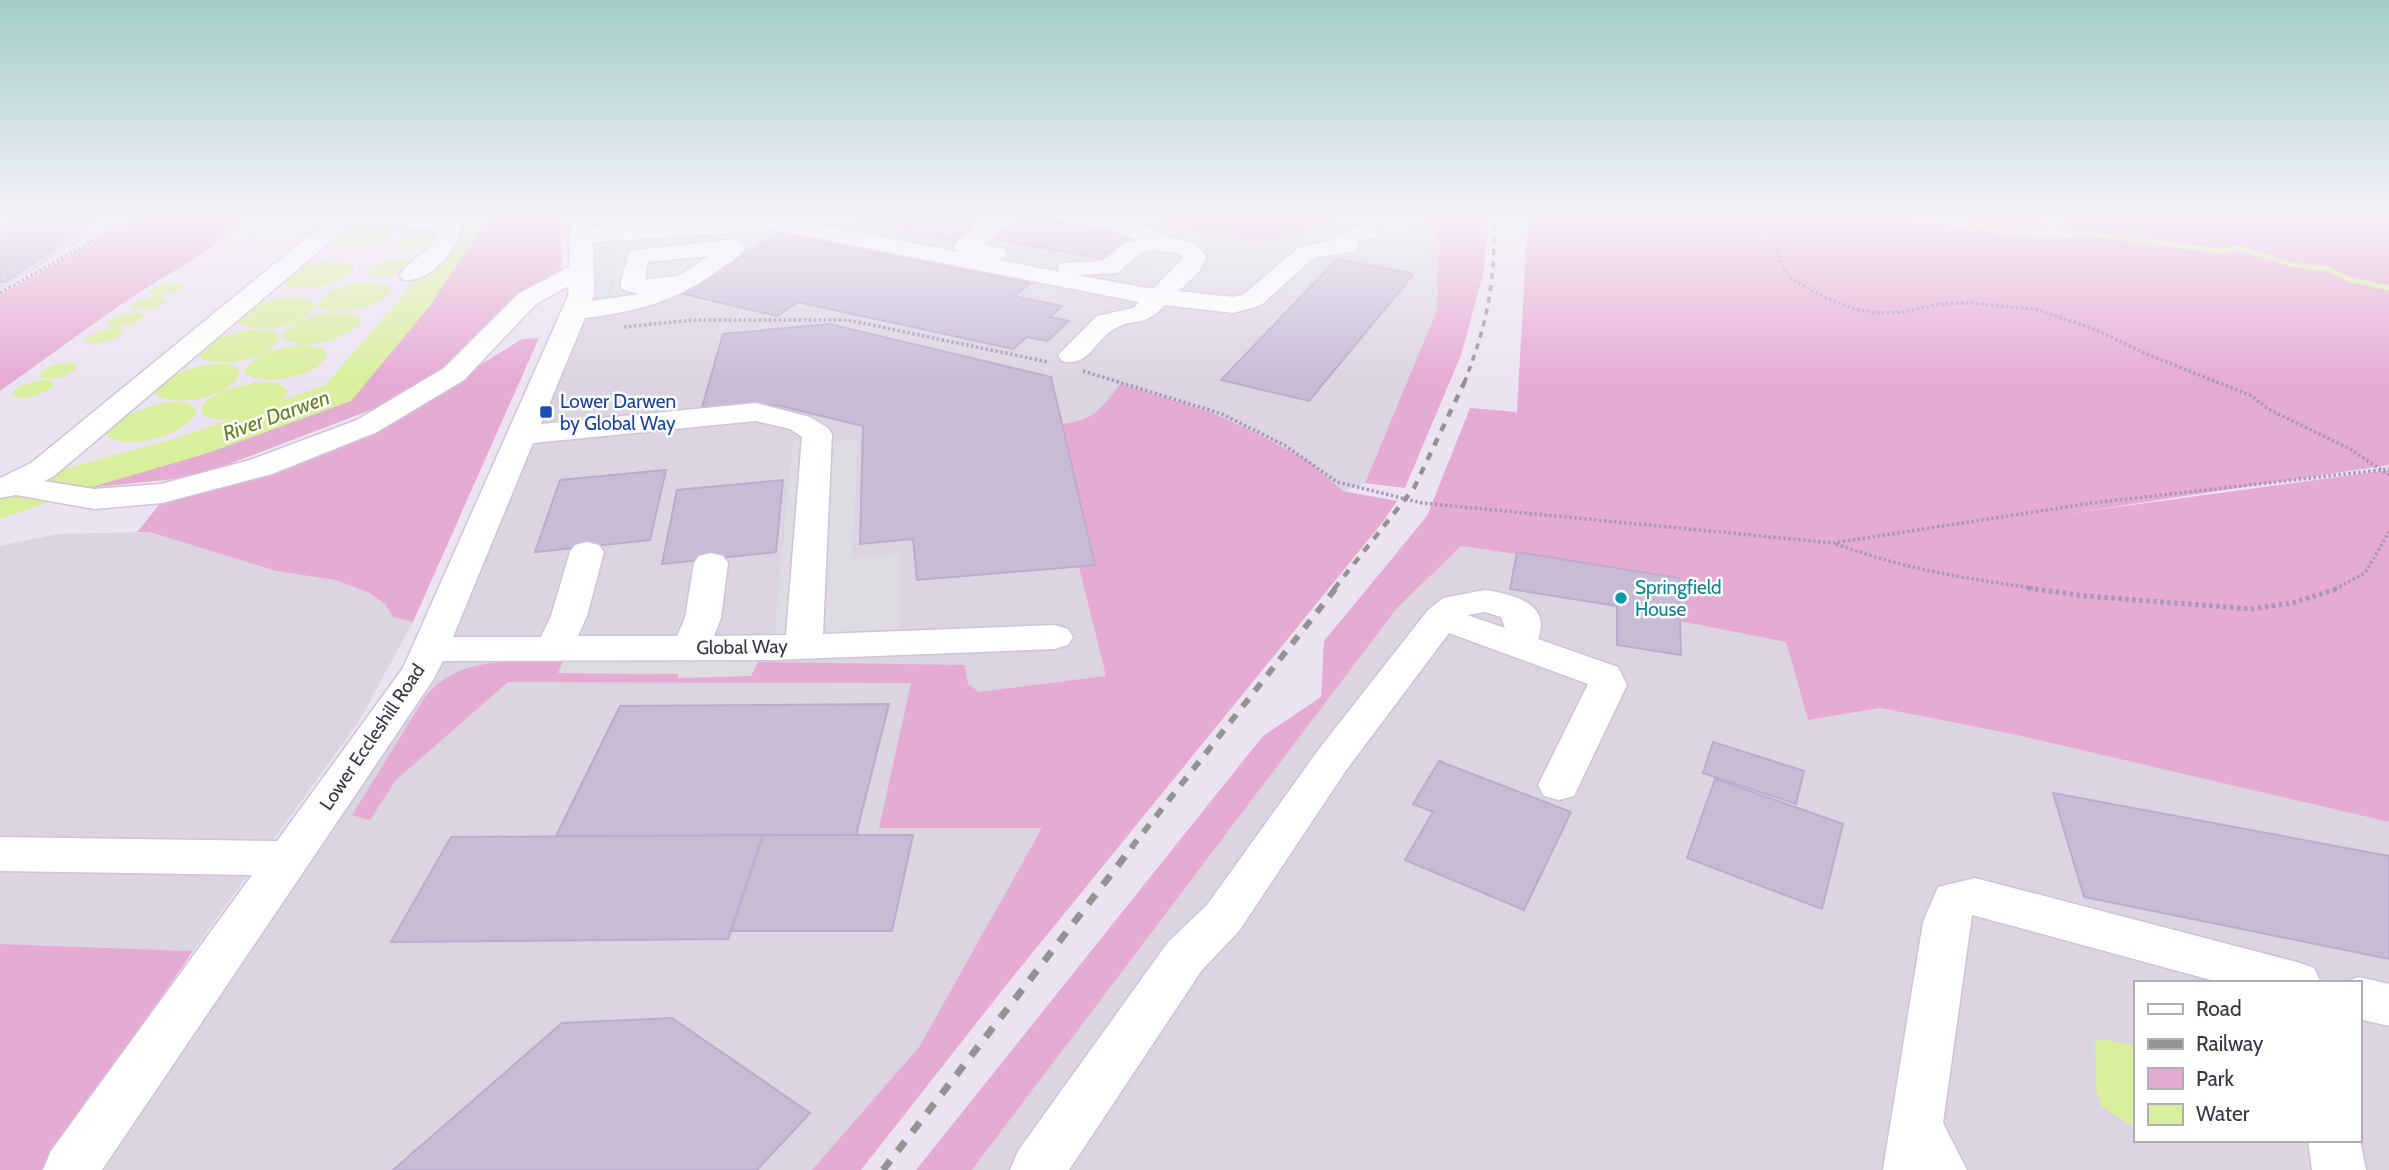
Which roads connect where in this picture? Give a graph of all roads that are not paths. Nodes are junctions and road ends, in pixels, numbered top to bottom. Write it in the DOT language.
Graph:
graph roads {
  1 [pos="282,271"];
  2 [pos="415,271"];
  3 [pos="557,271"];
  4 [pos="581,271"];
  5 [pos="1023,271"];
  6 [pos="1186,271"];
  7 [pos="1285,271"];
  8 [pos="411,274"];
  9 [pos="680,283"];
  10 [pos="1160,297"];
  11 [pos="575,311"];
  12 [pos="1067,363"];
  13 [pos="520,435"];
  14 [pos="28,490"];
  15 [pos="587,552"];
  16 [pos="711,564"];
  17 [pos="1055,637"];
  18 [pos="804,647"];
  19 [pos="554,648"];
  20 [pos="690,648"];
  21 [pos="430,649"];
  22 [pos="1559,785"];
  23 [pos="0,854"];
  24 [pos="289,858"];
  25 [pos="2290,981"];
  26 [pos="2361,998"];
  27 [pos="2389,1005"];
  28 [pos="2335,1142"];
  29 [pos="1922,1156"];
  30 [pos="70,1170"];
  31 [pos="1037,1170"];
  32 [pos="2339,1170"];
  1 -- 14 [label="street"];
  2 -- 8 [label="street"];
  3 -- 14 [label="street"];
  4 -- 11 [label="street, Lower Eccleshill Road"];
  5 -- 10 [label="street"];
  6 -- 10 [label="street"];
  7 -- 10 [label="street"];
  9 -- 11 [label="street"];
  10 -- 12 [label="street"];
  11 -- 13 [label="street, Lower Eccleshill Road"];
  13 -- 18 [label="street"];
  13 -- 21 [label="street, Lower Eccleshill Road"];
  15 -- 19 [label="street"];
  16 -- 20 [label="street"];
  17 -- 18 [label="street, Global Way"];
  18 -- 20 [label="street, Global Way"];
  19 -- 20 [label="street, Global Way"];
  19 -- 21 [label="street, Global Way"];
  21 -- 24 [label="street, Lower Eccleshill Road"];
  22 -- 31 [label="street"];
  23 -- 24 [label="street"];
  24 -- 30 [label="street, Lower Eccleshill Road"];
  25 -- 29 [label="street"];
  26 -- 27 [label="street"];
  28 -- 32 [label="street"];
}
